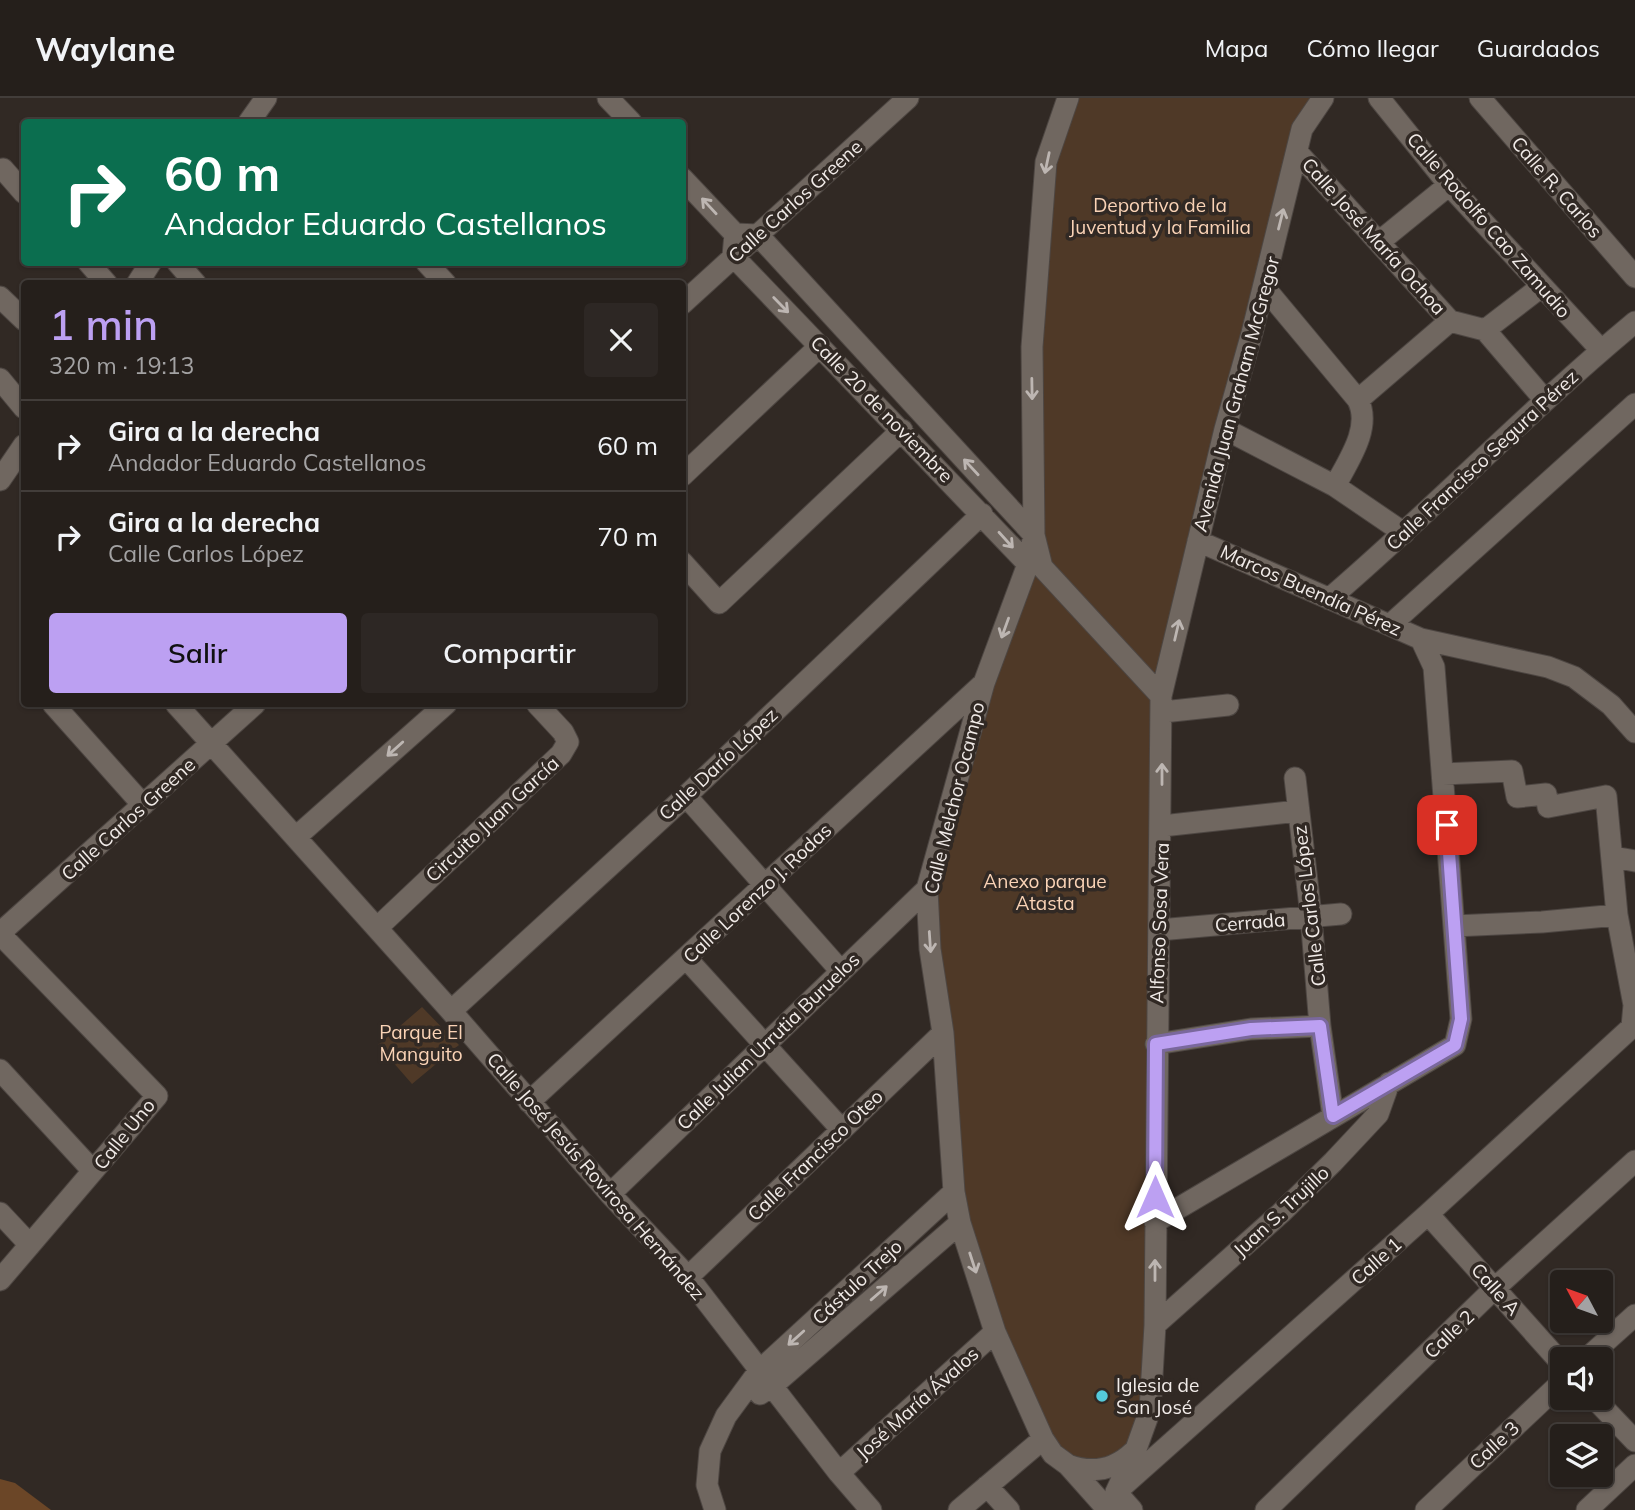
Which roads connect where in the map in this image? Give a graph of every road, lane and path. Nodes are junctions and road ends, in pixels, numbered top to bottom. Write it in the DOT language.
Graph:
graph roads {
  1 [pos="266,98"];
  2 [pos="607,98"];
  3 [pos="908,98"];
  4 [pos="1068,98"];
  5 [pos="1323,98"];
  6 [pos="1379,98"];
  7 [pos="1480,98"];
  8 [pos="251,119"];
  9 [pos="628,119"];
  10 [pos="1297,152"];
  11 [pos="3,169"];
  12 [pos="686,181"];
  13 [pos="1449,185"];
  14 [pos="21,189"];
  15 [pos="736,234"];
  16 [pos="758,235"];
  17 [pos="1379,242"];
  18 [pos="733,256"];
  19 [pos="91,266"];
  20 [pos="180,266"];
  21 [pos="430,266"];
  22 [pos="1635,277"];
  23 [pos="104,280"];
  24 [pos="193,280"];
  25 [pos="442,280"];
  26 [pos="1264,286"];
  27 [pos="1541,287"];
  28 [pos="0,297"];
  29 [pos="686,300"];
  30 [pos="21,317"];
  31 [pos="1450,321"];
  32 [pos="1635,322"];
  33 [pos="1485,330"];
  34 [pos="820,346"];
  35 [pos="1601,350"];
  36 [pos="0,379"];
  37 [pos="1545,399"];
  38 [pos="1358,400"];
  39 [pos="21,404"];
  40 [pos="1635,404"];
  41 [pos="1225,429"];
  42 [pos="902,430"];
  43 [pos="21,449"];
  44 [pos="686,472"];
  45 [pos="0,480"];
  46 [pos="1335,486"];
  47 [pos="982,513"];
  48 [pos="1404,533"];
  49 [pos="1034,536"];
  50 [pos="1198,541"];
  51 [pos="1035,565"];
  52 [pos="686,566"];
  53 [pos="1329,598"];
  54 [pos="1390,625"];
  55 [pos="1421,639"];
  56 [pos="984,683"];
  57 [pos="1162,704"];
  58 [pos="1228,705"];
  59 [pos="56,707"];
  60 [pos="179,707"];
  61 [pos="252,707"];
  62 [pos="443,707"];
  63 [pos="540,707"];
  64 [pos="1635,732"];
  65 [pos="211,744"];
  66 [pos="1443,774"];
  67 [pos="1295,778"];
  68 [pos="686,796"];
  69 [pos="143,805"];
  70 [pos="1298,811"];
  71 [pos="1162,826"];
  72 [pos="296,837"];
  73 [pos="1613,857"];
  74 [pos="1635,861"];
  75 [pos="765,886"];
  76 [pos="927,889"];
  77 [pos="1341,914"];
  78 [pos="1311,916"];
  79 [pos="1624,919"];
  80 [pos="1454,926"];
  81 [pos="377,928"];
  82 [pos="1160,930"];
  83 [pos="0,933"];
  84 [pos="686,958"];
  85 [pos="841,970"];
  86 [pos="451,1011"];
  87 [pos="1320,1026"];
  88 [pos="943,1033"];
  89 [pos="764,1044"];
  90 [pos="1156,1044"];
  91 [pos="0,1070"];
  92 [pos="1389,1083"];
  93 [pos="529,1102"];
  94 [pos="1333,1116"];
  95 [pos="842,1130"];
  96 [pos="1635,1161"];
  97 [pos="93,1171"];
  98 [pos="954,1192"];
  99 [pos="610,1194"];
  100 [pos="0,1213"];
  101 [pos="1429,1214"];
  102 [pos="1155,1222"];
  103 [pos="960,1223"];
  104 [pos="30,1245"];
  105 [pos="688,1277"];
  106 [pos="0,1280"];
  107 [pos="1495,1289"];
  108 [pos="1635,1315"];
  109 [pos="1155,1325"];
  110 [pos="995,1332"];
  111 [pos="1600,1347"];
  112 [pos="1550,1350"];
  113 [pos="766,1378"];
  114 [pos="1550,1393"];
  115 [pos="1605,1410"];
  116 [pos="1043,1439"];
  117 [pos="1635,1441"];
  118 [pos="1136,1448"];
  119 [pos="1068,1465"];
  120 [pos="1635,1465"];
  121 [pos="839,1473"];
  122 [pos="987,1486"];
  123 [pos="1109,1499"];
  124 [pos="715,1510"];
  125 [pos="871,1510"];
  126 [pos="959,1510"];
  127 [pos="1009,1510"];
  128 [pos="1132,1510"];
  129 [pos="1266,1510"];
  130 [pos="1426,1510"];
  131 [pos="1587,1510"];
  1 -- 8 [label="street"];
  2 -- 9 [label="street"];
  3 -- 16 [label="street, Calle Carlos Greene"];
  4 -- 49 [label="street, Calle Melchor Ocampo, one-way"];
  5 -- 10 [label="street, Avenida Juan Graham McGregor"];
  6 -- 13 [label="street, Calle Rodolfo Cao Zamudio"];
  7 -- 22 [label="street, Calle R. Carlos"];
  10 -- 17 [label="street, Calle José María Ochoa"];
  26 -- 10 [label="street, Avenida Juan Graham McGregor, one-way"];
  11 -- 14 [label="street"];
  15 -- 12 [label="street, one-way"];
  13 -- 17 [label="street"];
  13 -- 27 [label="street, Calle Rodolfo Cao Zamudio"];
  15 -- 16 [label="street"];
  15 -- 18 [label="street"];
  16 -- 18 [label="street, Calle Carlos Greene"];
  49 -- 16 [label="street, Calle 20 de noviembre, one-way"];
  17 -- 31 [label="street, Calle José María Ochoa"];
  18 -- 29 [label="street, Calle Carlos Greene"];
  18 -- 34 [label="street, Calle 20 de noviembre, one-way"];
  19 -- 23 [label="street"];
  20 -- 24 [label="street"];
  21 -- 25 [label="street"];
  26 -- 38 [label="street"];
  26 -- 41 [label="street, Avenida Juan Graham McGregor"];
  27 -- 33 [label="street"];
  27 -- 35 [label="street, Calle Rodolfo Cao Zamudio"];
  28 -- 30 [label="street"];
  31 -- 33 [label="street"];
  31 -- 38 [label="street"];
  32 -- 35 [label="street, Calle Francisco Segura Pérez"];
  33 -- 37 [label="street"];
  34 -- 42 [label="street, Calle 20 de noviembre"];
  34 -- 44 [label="street"];
  35 -- 37 [label="street, Calle Francisco Segura Pérez"];
  36 -- 39 [label="street"];
  37 -- 48 [label="street, Calle Francisco Segura Pérez"];
  38 -- 46 [label="street"];
  40 -- 54 [label="street"];
  41 -- 46 [label="street"];
  41 -- 50 [label="street, Avenida Juan Graham McGregor"];
  42 -- 47 [label="street, Calle 20 de noviembre"];
  42 -- 52 [label="street"];
  43 -- 45 [label="street"];
  46 -- 48 [label="street"];
  47 -- 51 [label="street, Calle 20 de noviembre, one-way"];
  47 -- 68 [label="street, Calle Darío López"];
  48 -- 53 [label="street, Calle Francisco Segura Pérez"];
  49 -- 51 [label="street, Calle Melchor Ocampo"];
  50 -- 53 [label="street, Marcos Buendía Pérez"];
  57 -- 50 [label="street, Avenida Juan Graham McGregor, one-way"];
  51 -- 56 [label="street, Calle Melchor Ocampo, one-way"];
  51 -- 57 [label="street"];
  53 -- 54 [label="street, Marcos Buendía Pérez"];
  54 -- 55 [label="street, Marcos Buendía Pérez"];
  55 -- 64 [label="street"];
  55 -- 66 [label="street, Marcos Buendía Pérez"];
  56 -- 75 [label="street, Calle Lorenzo J. Rodas"];
  56 -- 76 [label="street, Calle Melchor Ocampo"];
  57 -- 58 [label="street"];
  71 -- 57 [label="street, Alfonso Sosa Vera, one-way"];
  59 -- 69 [label="street"];
  60 -- 65 [label="street, Calle José Jesús Rovirosa Hernández"];
  61 -- 65 [label="street, Calle Carlos Greene"];
  62 -- 72 [label="street, one-way"];
  63 -- 81 [label="street, Circuito Juan García"];
  65 -- 69 [label="street, Calle Carlos Greene"];
  65 -- 72 [label="street, Calle José Jesús Rovirosa Hernández"];
  66 -- 73 [label="street"];
  66 -- 80 [label="street, Marcos Buendía Pérez"];
  67 -- 70 [label="street, Calle Carlos López"];
  68 -- 75 [label="street"];
  68 -- 86 [label="street, Calle Darío López"];
  69 -- 83 [label="street, Calle Carlos Greene"];
  70 -- 71 [label="street"];
  70 -- 78 [label="street, Calle Carlos López"];
  71 -- 82 [label="street, Alfonso Sosa Vera"];
  72 -- 81 [label="street, Calle José Jesús Rovirosa Hernández"];
  73 -- 74 [label="street"];
  73 -- 79 [label="street"];
  75 -- 84 [label="street, Calle Lorenzo J. Rodas"];
  75 -- 85 [label="street"];
  76 -- 85 [label="street, Calle Julian Urrutia Buruelos"];
  76 -- 88 [label="street, Calle Melchor Ocampo, one-way"];
  77 -- 78 [label="street, Cerrada"];
  78 -- 82 [label="street, Cerrada"];
  78 -- 87 [label="street, Calle Carlos López"];
  79 -- 80 [label="street"];
  79 -- 101 [label="street, Calle 1"];
  80 -- 92 [label="street, Marcos Buendía Pérez"];
  81 -- 86 [label="street, Calle José Jesús Rovirosa Hernández"];
  82 -- 90 [label="street, Alfonso Sosa Vera"];
  83 -- 97 [label="street, Calle Uno"];
  84 -- 89 [label="street"];
  84 -- 93 [label="street, Calle Lorenzo J. Rodas"];
  85 -- 89 [label="street, Calle Julian Urrutia Buruelos"];
  86 -- 93 [label="street, Calle José Jesús Rovirosa Hernández"];
  87 -- 90 [label="street"];
  87 -- 94 [label="street, Calle Carlos López"];
  88 -- 95 [label="street, Calle Francisco Oteo"];
  88 -- 98 [label="street, Calle Melchor Ocampo"];
  89 -- 95 [label="street"];
  89 -- 99 [label="street, Calle Julian Urrutia Buruelos"];
  90 -- 102 [label="street, Alfonso Sosa Vera"];
  91 -- 97 [label="street"];
  92 -- 94 [label="street, Marcos Buendía Pérez"];
  92 -- 109 [label="street, Juan S. Trujillo"];
  93 -- 99 [label="street, Calle José Jesús Rovirosa Hernández"];
  94 -- 102 [label="street, Marcos Buendía Pérez"];
  95 -- 105 [label="street, Calle Francisco Oteo"];
  96 -- 107 [label="street, Calle 2"];
  97 -- 104 [label="street, Calle Uno"];
  98 -- 103 [label="street, Calle Melchor Ocampo"];
  98 -- 113 [label="street, Cástulo Trejo, one-way"];
  99 -- 105 [label="street, Calle José Jesús Rovirosa Hernández"];
  100 -- 104 [label="street"];
  101 -- 107 [label="street, Calle A"];
  101 -- 123 [label="street, Calle 1"];
  109 -- 102 [label="street, Alfonso Sosa Vera, one-way"];
  103 -- 110 [label="street, Calle Melchor Ocampo, one-way"];
  113 -- 103 [label="street, Cástulo Trejo, one-way"];
  104 -- 106 [label="street, Calle Uno"];
  105 -- 113 [label="street, Calle José Jesús Rovirosa Hernández"];
  107 -- 112 [label="street, Calle A"];
  107 -- 129 [label="street, Calle 2"];
  108 -- 111 [label="street"];
  109 -- 118 [label="street, Alfonso Sosa Vera"];
  110 -- 116 [label="street, Calle Melchor Ocampo"];
  110 -- 121 [label="street, José María Ávalos"];
  113 -- 121 [label="street, Calle José Jesús Rovirosa Hernández"];
  113 -- 124 [label="street"];
  114 -- 130 [label="street, Calle 3"];
  115 -- 117 [label="street"];
  116 -- 119 [label="street, Calle Melchor Ocampo"];
  116 -- 122 [label="street"];
  118 -- 119 [label="street"];
  118 -- 123 [label="street, Alfonso Sosa Vera"];
  119 -- 123 [label="street, Calle Melchor Ocampo"];
  120 -- 131 [label="street"];
  121 -- 125 [label="street, Calle José Jesús Rovirosa Hernández"];
  122 -- 126 [label="street"];
  122 -- 127 [label="street"];
  123 -- 128 [label="street, Calle Melchor Ocampo"];
}
